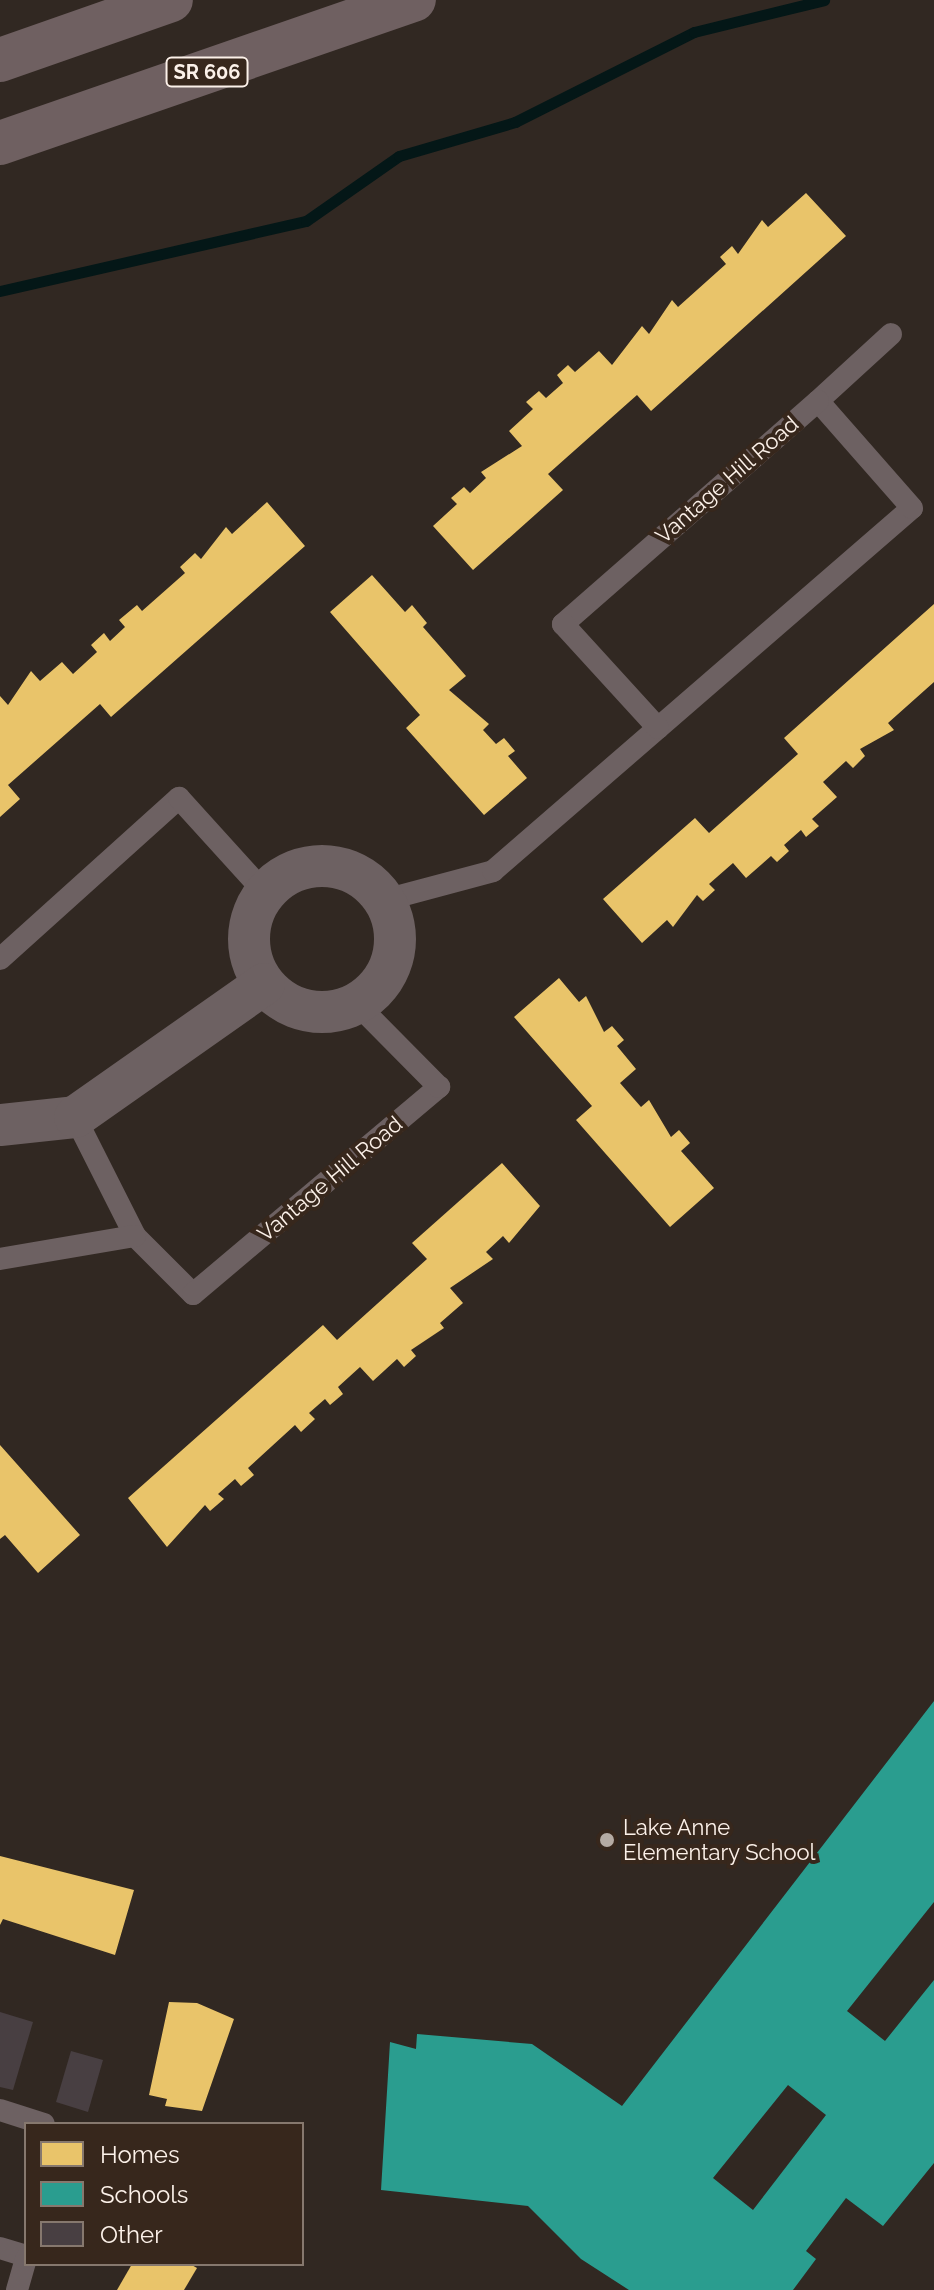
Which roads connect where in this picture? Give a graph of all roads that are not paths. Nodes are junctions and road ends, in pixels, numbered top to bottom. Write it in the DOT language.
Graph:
graph roads {
  1 [pos="171,0"];
  2 [pos="414,0"];
  3 [pos="0,60"];
  4 [pos="0,143"];
  5 [pos="891,334"];
  6 [pos="818,401"];
  7 [pos="658,728"];
  8 [pos="265,893"];
  9 [pos="385,900"];
  10 [pos="0,959"];
  11 [pos="264,984"];
  12 [pos="357,1004"];
  13 [pos="75,1117"];
  14 [pos="0,1125"];
  15 [pos="135,1236"];
  16 [pos="0,1259"];
  17 [pos="0,2110"];
  18 [pos="38,2122"];
  19 [pos="0,2248"];
  20 [pos="24,2257"];
  21 [pos="24,2265"];
  22 [pos="17,2290"];
  1 -- 3 [label="main road"];
  2 -- 4 [label="main road, SR 606"];
  5 -- 6 [label="lane"];
  6 -- 7 [label="lane, Vantage Hill Road"];
  6 -- 7 [label="lane, Vantage Hill Road"];
  7 -- 9 [label="lane, Vantage Hill Road"];
  8 -- 9 [label="street"];
  8 -- 10 [label="lane"];
  8 -- 11 [label="street"];
  9 -- 12 [label="street"];
  11 -- 12 [label="street"];
  11 -- 13 [label="street"];
  12 -- 15 [label="lane, Vantage Hill Road"];
  13 -- 14 [label="street"];
  13 -- 15 [label="lane, Vantage Hill Road"];
  15 -- 16 [label="lane"];
  17 -- 18 [label="lane"];
  19 -- 20 [label="lane"];
  21 -- 22 [label="lane"];
}
